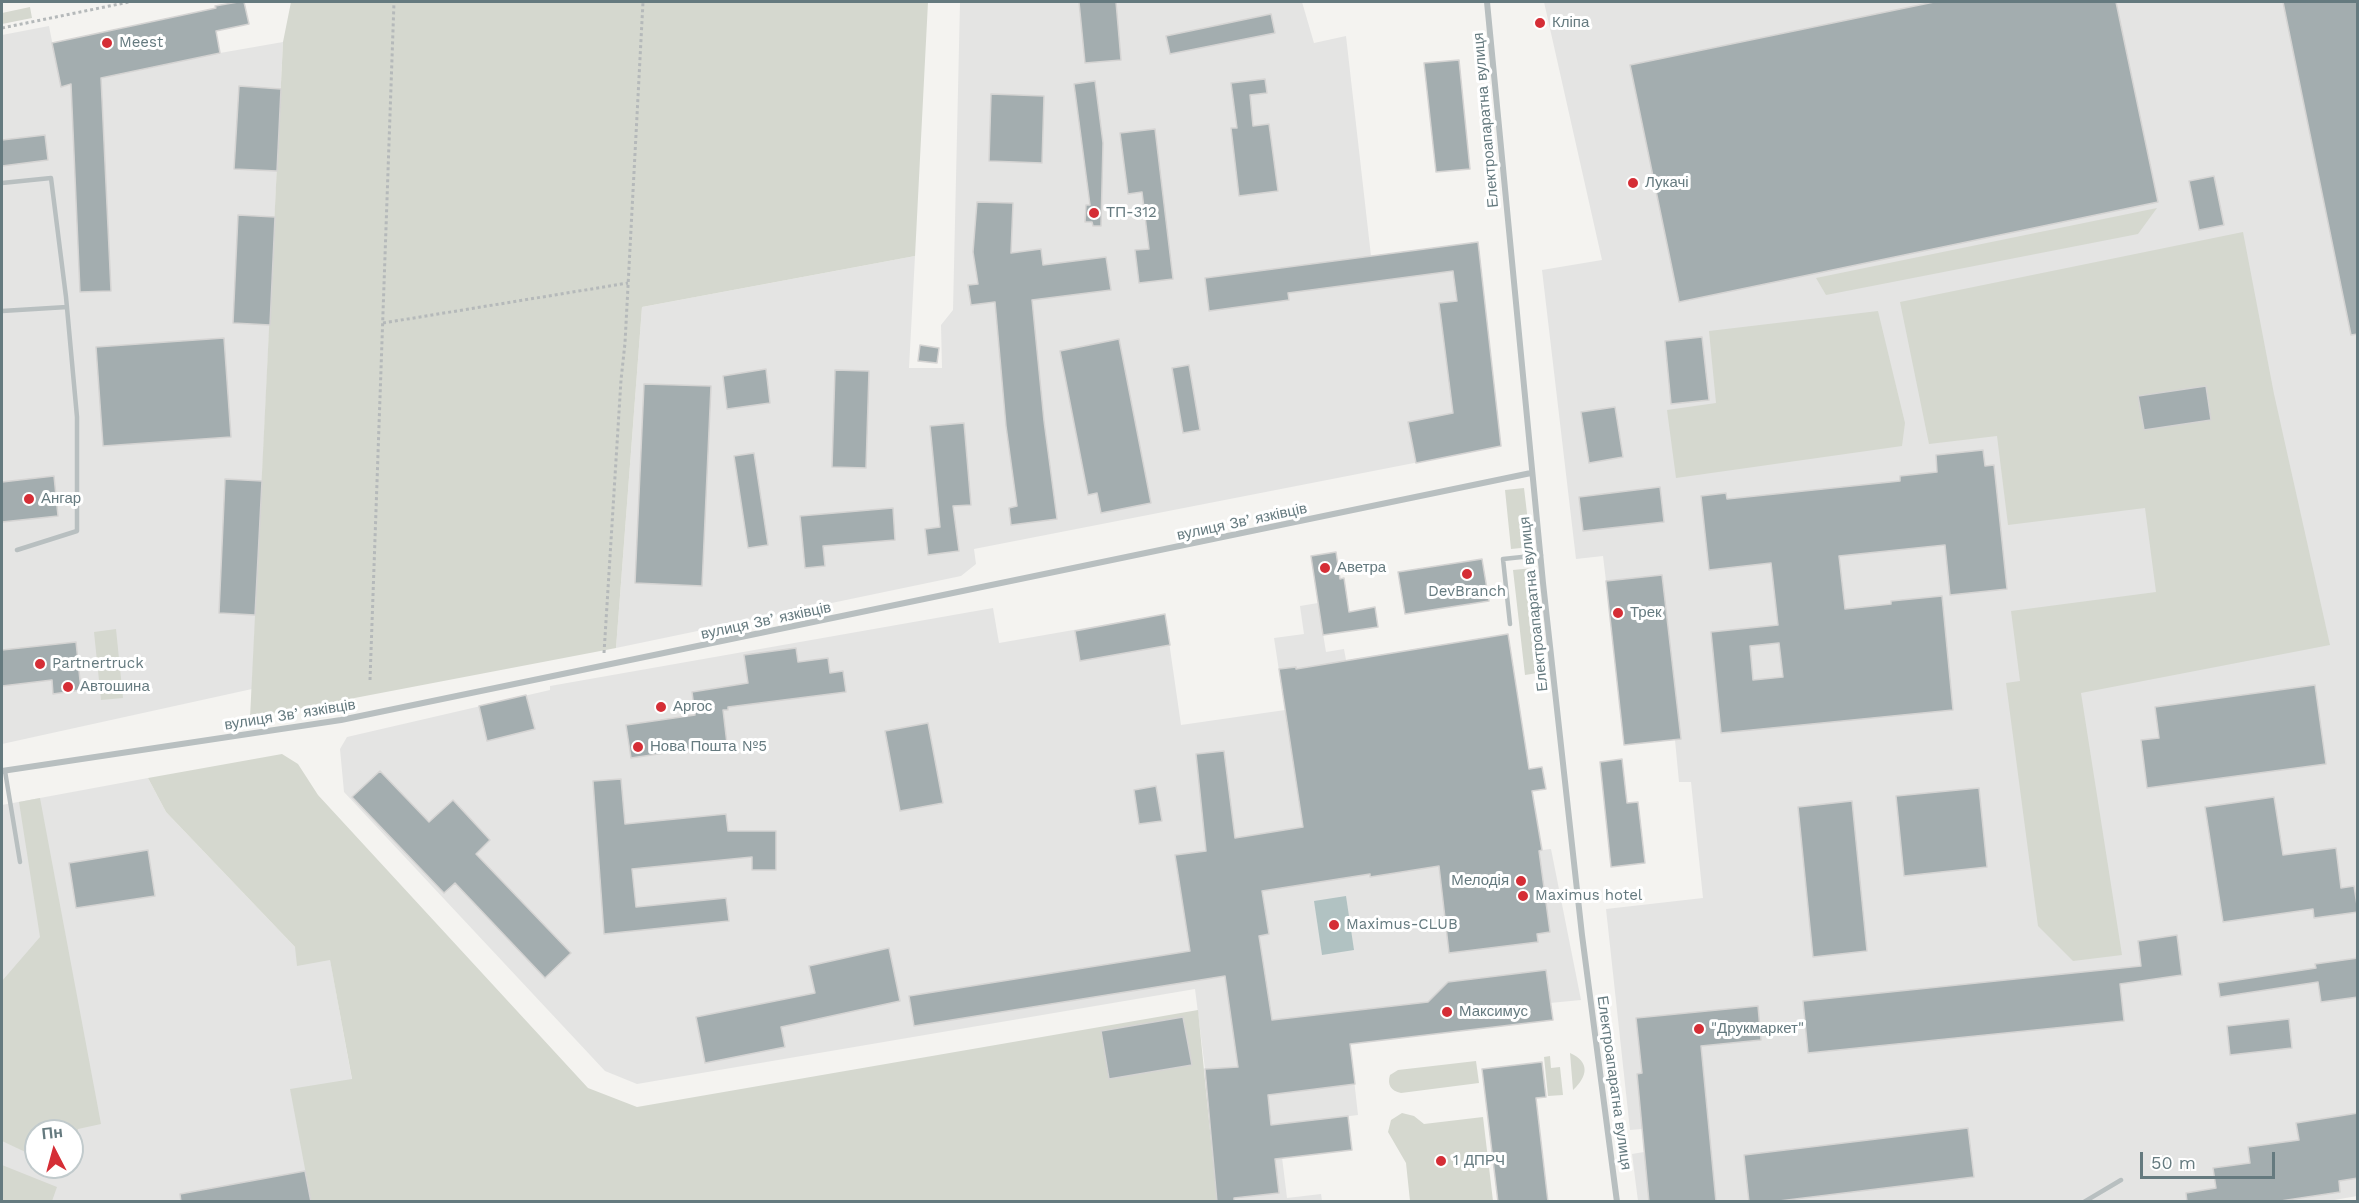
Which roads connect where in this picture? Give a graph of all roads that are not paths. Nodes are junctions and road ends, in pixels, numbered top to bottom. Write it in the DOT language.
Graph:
graph roads {
  1 [pos="1487,2"];
  2 [pos="2,183"];
  3 [pos="67,307"];
  4 [pos="2,311"];
  5 [pos="1532,473"];
  6 [pos="17,550"];
  7 [pos="1540,555"];
  8 [pos="1510,624"];
  9 [pos="3,771"];
  10 [pos="20,862"];
  11 [pos="2121,1180"];
  12 [pos="1617,1202"];
  13 [pos="2084,1202"];
  1 -- 5 [label="street, Електроапаратна вулиця"];
  2 -- 3 [label="lane"];
  3 -- 4 [label="lane"];
  3 -- 6 [label="lane"];
  5 -- 7 [label="street, Електроапаратна вулиця"];
  5 -- 9 [label="street, вулиця Звʼязківців"];
  7 -- 8 [label="lane"];
  7 -- 12 [label="street, Електроапаратна вулиця"];
  9 -- 10 [label="lane"];
  11 -- 13 [label="lane"];
}
